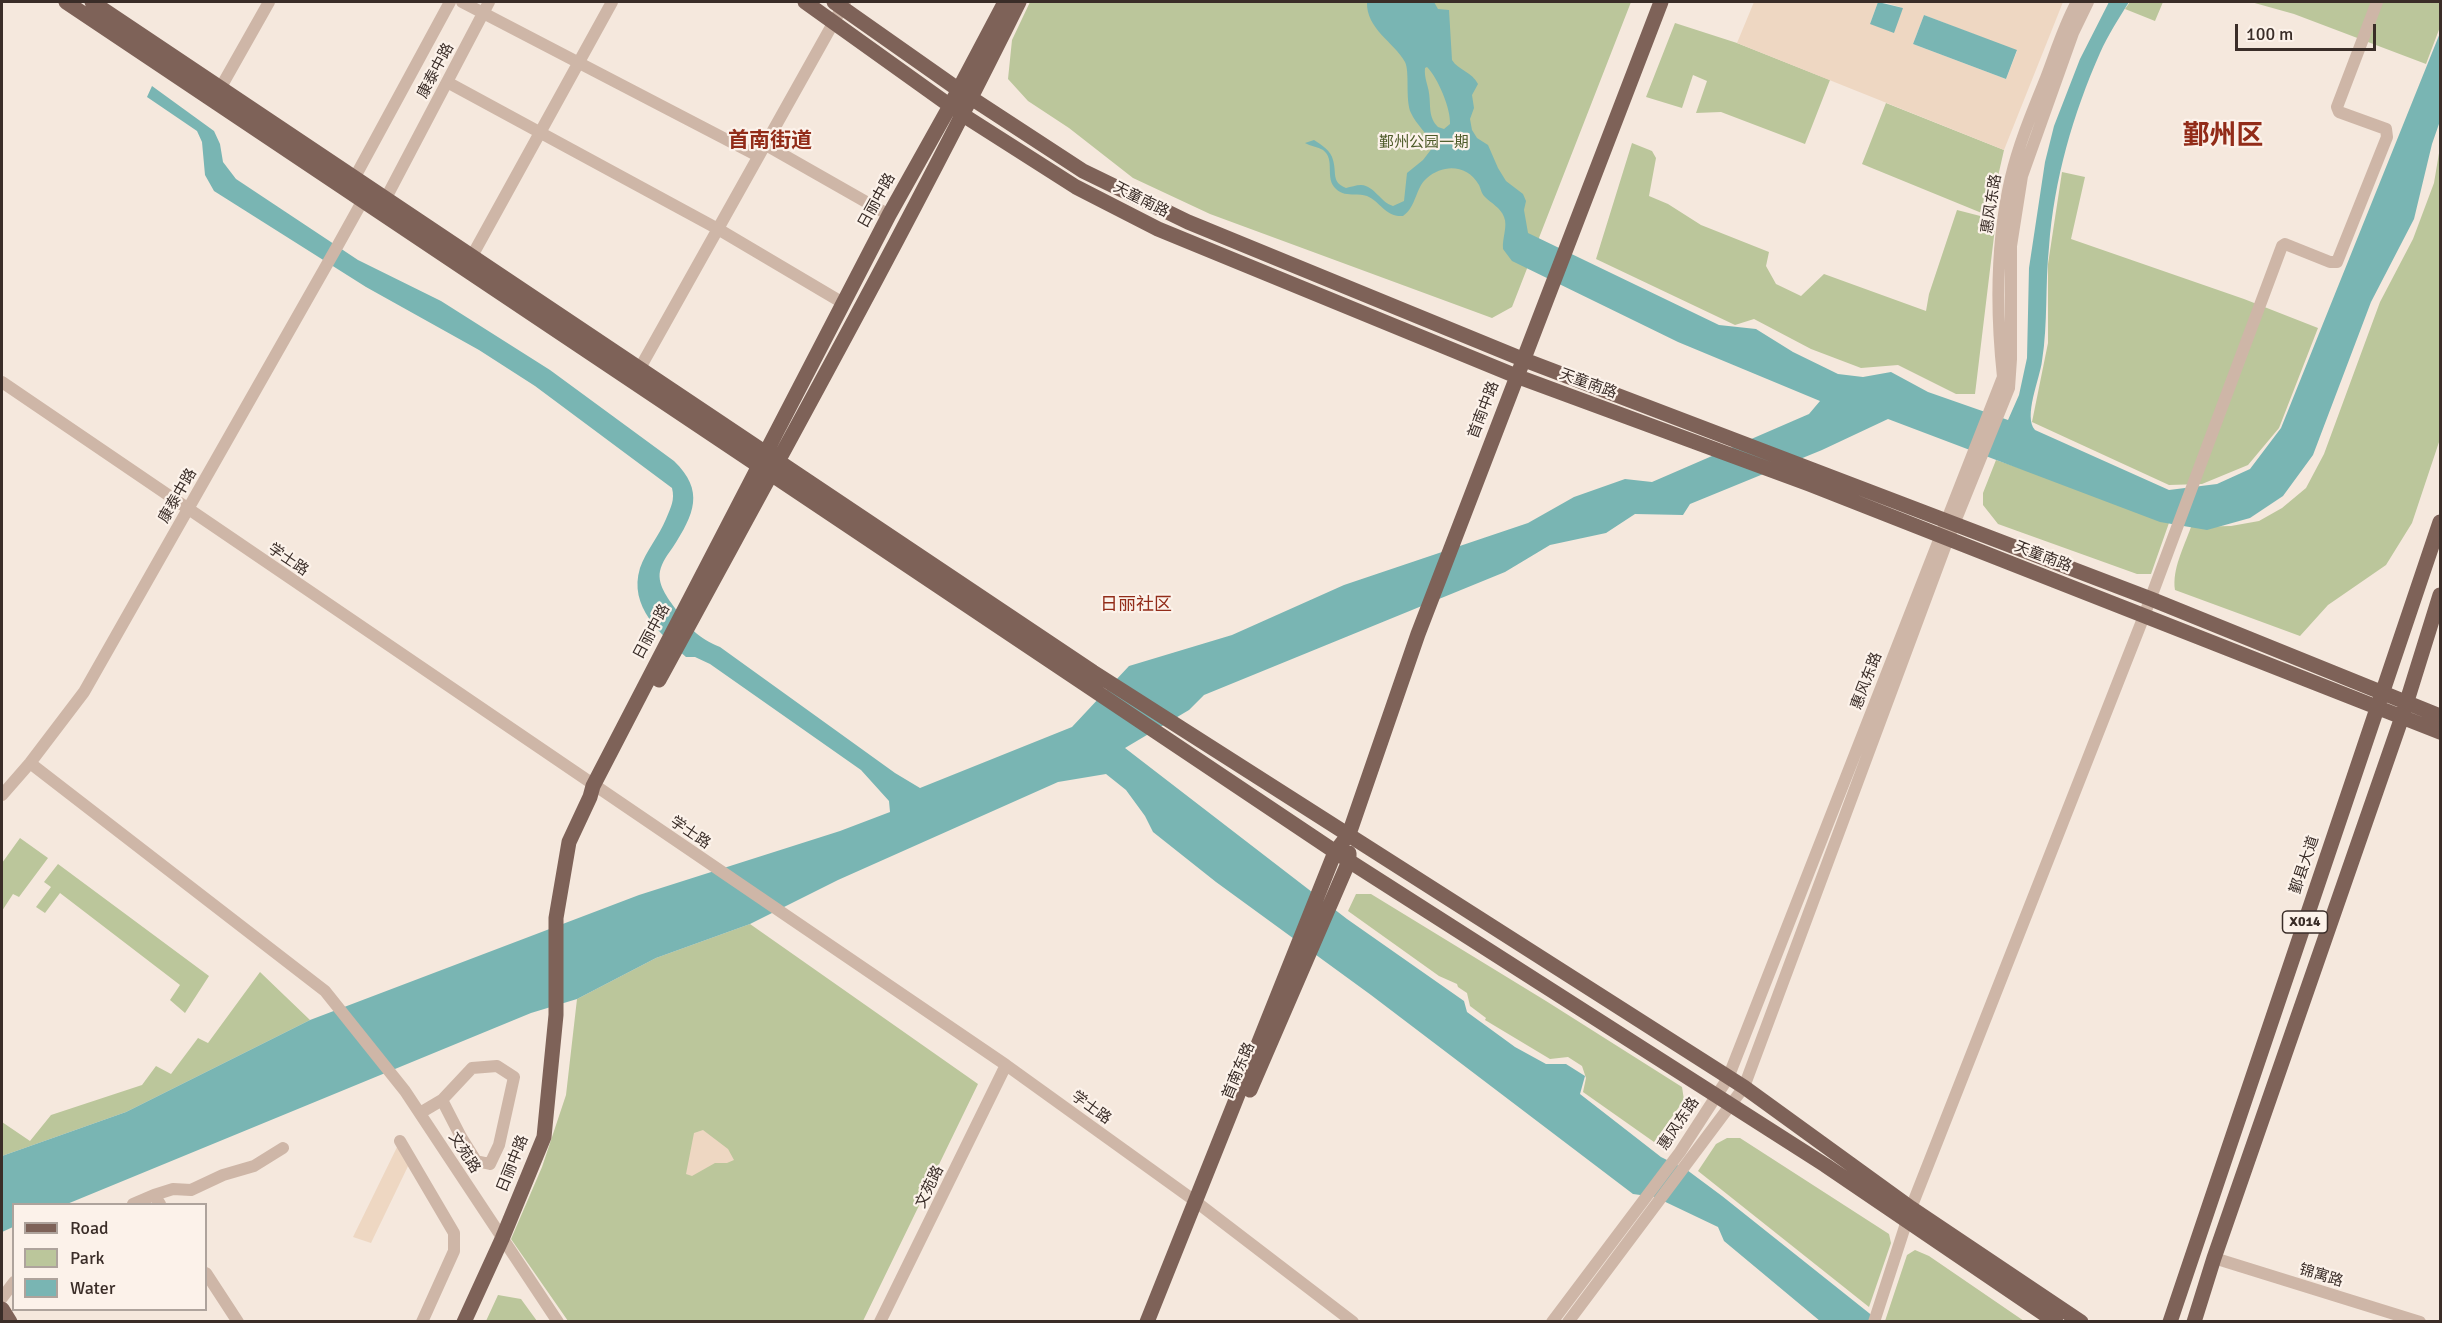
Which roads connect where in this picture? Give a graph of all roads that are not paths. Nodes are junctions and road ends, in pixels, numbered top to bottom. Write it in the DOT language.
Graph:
graph roads {
  1 [pos="66,2"];
  2 [pos="92,2"];
  3 [pos="269,2"];
  4 [pos="450,2"];
  5 [pos="462,2"];
  6 [pos="489,2"];
  7 [pos="612,2"];
  8 [pos="805,2"];
  9 [pos="1005,2"];
  10 [pos="1019,2"];
  11 [pos="1661,2"];
  12 [pos="2077,2"];
  13 [pos="2088,2"];
  14 [pos="2378,2"];
  15 [pos="840,4"];
  16 [pos="483,14"];
  17 [pos="833,23"];
  18 [pos="578,63"];
  19 [pos="447,82"];
  20 [pos="221,87"];
  21 [pos="965,94"];
  22 [pos="957,110"];
  23 [pos="541,131"];
  24 [pos="766,145"];
  25 [pos="758,156"];
  26 [pos="355,177"];
  27 [pos="386,198"];
  28 [pos="363,201"];
  29 [pos="889,215"];
  30 [pos="718,229"];
  31 [pos="472,256"];
  32 [pos="843,303"];
  33 [pos="1522,359"];
  34 [pos="640,368"];
  35 [pos="1516,376"];
  36 [pos="2,382"];
  37 [pos="1996,410"];
  38 [pos="762,459"];
  39 [pos="776,468"];
  40 [pos="188,509"];
  41 [pos="1950,522"];
  42 [pos="2440,522"];
  43 [pos="1944,537"];
  44 [pos="2440,596"];
  45 [pos="2151,598"];
  46 [pos="694,603"];
  47 [pos="2144,616"];
  48 [pos="2380,700"];
  49 [pos="2404,709"];
  50 [pos="2440,716"];
  51 [pos="2440,732"];
  52 [pos="30,763"];
  53 [pos="595,791"];
  54 [pos="2,795"];
  55 [pos="1349,834"];
  56 [pos="1335,852"];
  57 [pos="1349,861"];
  58 [pos="1006,1065"];
  59 [pos="1728,1078"];
  60 [pos="1744,1088"];
  61 [pos="1716,1095"];
  62 [pos="442,1100"];
  63 [pos="1731,1105"];
  64 [pos="420,1113"];
  65 [pos="400,1141"];
  66 [pos="283,1149"];
  67 [pos="157,1200"];
  68 [pos="139,1203"];
  69 [pos="1199,1204"];
  70 [pos="1909,1214"];
  71 [pos="502,1239"];
  72 [pos="2214,1258"];
  73 [pos="207,1275"];
  74 [pos="12,1285"];
  75 [pos="2,1298"];
  76 [pos="2,1309"];
  77 [pos="10,1322"];
  78 [pos="238,1322"];
  79 [pos="422,1322"];
  80 [pos="464,1322"];
  81 [pos="558,1322"];
  82 [pos="880,1322"];
  83 [pos="1147,1322"];
  84 [pos="1158,1322"];
  85 [pos="1353,1322"];
  86 [pos="1552,1322"];
  87 [pos="1568,1322"];
  88 [pos="1874,1322"];
  89 [pos="2056,1322"];
  90 [pos="2081,1322"];
  91 [pos="2169,1322"];
  92 [pos="2194,1322"];
  93 [pos="2420,1322"];
  1 -- 28 [label="main road"];
  2 -- 20 [label="main road"];
  3 -- 20 [label="street"];
  4 -- 26 [label="street, 康泰中路"];
  5 -- 16 [label="street"];
  6 -- 16 [label="street, 康泰中路"];
  7 -- 18 [label="street"];
  8 -- 17 [label="main road, 天童南路"];
  9 -- 21 [label="main road, 日丽中路"];
  10 -- 21 [label="main road, 日丽中路"];
  11 -- 33 [label="main road, 首南中路"];
  12 -- 37 [label="street, 惠风东路"];
  13 -- 37 [label="street, 惠风东路"];
  14 -- 45 [label="street"];
  15 -- 17 [label="street"];
  15 -- 21 [label="main road, 天童南路"];
  16 -- 18 [label="street"];
  16 -- 19 [label="street, 康泰中路"];
  17 -- 22 [label="main road, 天童南路"];
  17 -- 24 [label="street"];
  18 -- 23 [label="street"];
  18 -- 25 [label="street"];
  19 -- 23 [label="street"];
  19 -- 27 [label="street, 康泰中路"];
  20 -- 26 [label="main road"];
  21 -- 22 [label="main road, 日丽中路"];
  21 -- 33 [label="main road, 天童南路"];
  22 -- 29 [label="main road, 日丽中路"];
  22 -- 35 [label="main road, 天童南路"];
  22 -- 39 [label="main road, 日丽中路"];
  23 -- 30 [label="street"];
  23 -- 31 [label="street"];
  24 -- 25 [label="street"];
  24 -- 29 [label="street"];
  25 -- 30 [label="street"];
  26 -- 27 [label="main road"];
  26 -- 28 [label="street"];
  27 -- 28 [label="street"];
  27 -- 31 [label="main road"];
  28 -- 38 [label="main road"];
  28 -- 40 [label="street, 康泰中路"];
  29 -- 32 [label="main road, 日丽中路"];
  30 -- 32 [label="street"];
  30 -- 34 [label="street"];
  31 -- 34 [label="main road"];
  32 -- 38 [label="main road, 日丽中路"];
  33 -- 35 [label="main road, 首南中路"];
  33 -- 41 [label="main road, 天童南路"];
  34 -- 38 [label="main road"];
  35 -- 43 [label="main road, 天童南路"];
  35 -- 55 [label="main road, 首南中路"];
  36 -- 40 [label="street, 学士路"];
  37 -- 41 [label="street, 惠风东路"];
  38 -- 39 [label="main road"];
  38 -- 46 [label="main road, 日丽中路"];
  39 -- 46 [label="main road, 日丽中路"];
  39 -- 55 [label="main road"];
  39 -- 56 [label="main road"];
  40 -- 52 [label="street, 康泰中路"];
  40 -- 53 [label="street, 学士路"];
  41 -- 43 [label="street, 惠风东路"];
  41 -- 45 [label="main road, 天童南路"];
  42 -- 48 [label="main road, 鄞县大道 / X014"];
  43 -- 47 [label="main road, 天童南路"];
  43 -- 59 [label="street, 惠风东路"];
  43 -- 60 [label="street, 惠风东路"];
  44 -- 49 [label="main road, X014"];
  45 -- 47 [label="street"];
  45 -- 48 [label="main road, 天童南路"];
  46 -- 53 [label="main road, 日丽中路"];
  47 -- 48 [label="main road, 天童南路"];
  47 -- 70 [label="street"];
  48 -- 49 [label="main road, 天童南路"];
  48 -- 91 [label="main road, 鄞县大道 / X014"];
  49 -- 50 [label="main road"];
  49 -- 51 [label="main road"];
  49 -- 72 [label="main road, X014"];
  52 -- 54 [label="street, 康泰中路"];
  52 -- 64 [label="street, 文苑路"];
  53 -- 58 [label="street, 学士路"];
  53 -- 71 [label="main road, 日丽中路"];
  55 -- 56 [label="main road"];
  55 -- 57 [label="main road, 首南东路"];
  55 -- 59 [label="main road"];
  56 -- 57 [label="main road"];
  56 -- 69 [label="main road, 首南东路"];
  57 -- 61 [label="main road"];
  57 -- 69 [label="main road, 首南东路"];
  58 -- 69 [label="street, 学士路"];
  58 -- 82 [label="street, 文苑路"];
  59 -- 60 [label="main road"];
  59 -- 61 [label="street, 惠风东路"];
  60 -- 63 [label="street, 惠风东路"];
  60 -- 70 [label="main road"];
  61 -- 63 [label="main road"];
  61 -- 86 [label="street, 惠风东路"];
  62 -- 62 [label="street"];
  62 -- 64 [label="street"];
  63 -- 70 [label="main road"];
  63 -- 87 [label="street, 惠风东路"];
  64 -- 71 [label="street, 文苑路"];
  65 -- 79 [label="street"];
  66 -- 67 [label="street"];
  67 -- 68 [label="street"];
  69 -- 83 [label="main road, 首南东路"];
  69 -- 84 [label="main road, 首南东路"];
  69 -- 85 [label="street, 学士路"];
  70 -- 88 [label="street"];
  70 -- 89 [label="main road"];
  70 -- 90 [label="main road"];
  71 -- 80 [label="main road, 日丽中路"];
  71 -- 81 [label="street, 文苑路"];
  72 -- 92 [label="main road, X014"];
  72 -- 93 [label="street, 锦寓路"];
  73 -- 78 [label="street"];
  74 -- 75 [label="street"];
  76 -- 77 [label="main road"];
}
